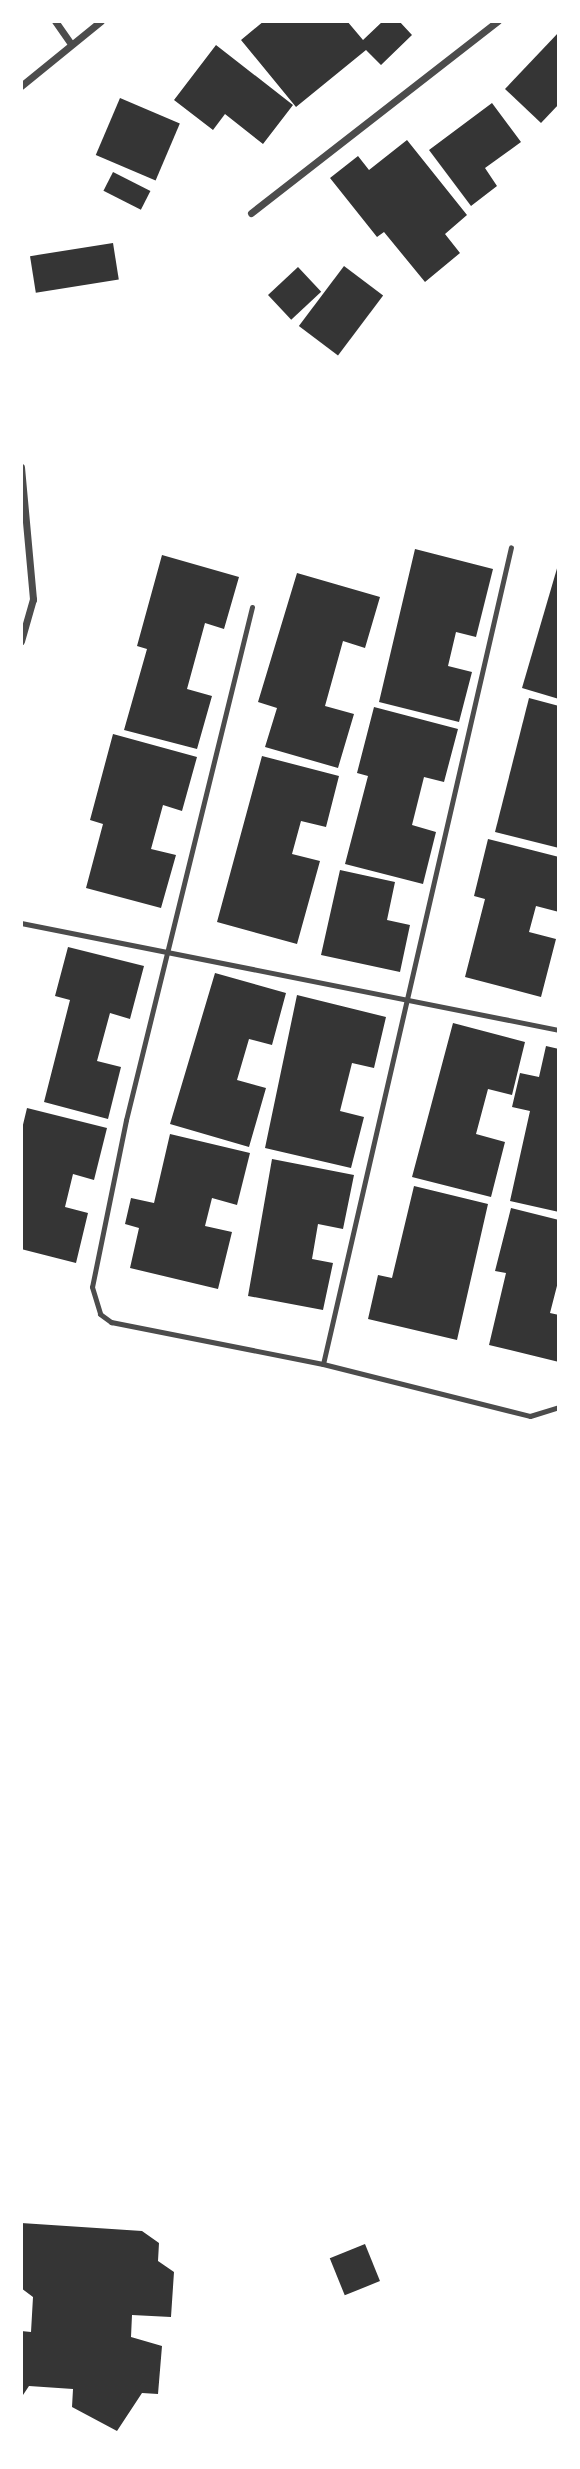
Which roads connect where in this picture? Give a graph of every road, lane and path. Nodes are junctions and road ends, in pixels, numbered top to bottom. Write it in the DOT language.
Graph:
graph roads {
  1 [pos="55,21"];
  2 [pos="101,21"];
  3 [pos="498,21"];
  4 [pos="71,44"];
  5 [pos="21,86"];
  6 [pos="251,212"];
  7 [pos="21,467"];
  8 [pos="511,547"];
  9 [pos="252,607"];
  10 [pos="21,641"];
  11 [pos="21,923"];
  12 [pos="170,950"];
  13 [pos="408,996"];
  14 [pos="559,1030"];
  15 [pos="323,1364"];
  16 [pos="559,1407"];
  1 -- 4 [label="street"];
  2 -- 4 [label="street"];
  3 -- 6 [label="street"];
  4 -- 5 [label="street"];
  7 -- 10 [label="street"];
  8 -- 13 [label="lane"];
  9 -- 12 [label="lane"];
  11 -- 12 [label="lane"];
  12 -- 13 [label="lane"];
  12 -- 15 [label="lane"];
  13 -- 14 [label="lane"];
  13 -- 15 [label="lane"];
  15 -- 16 [label="lane"];
}
